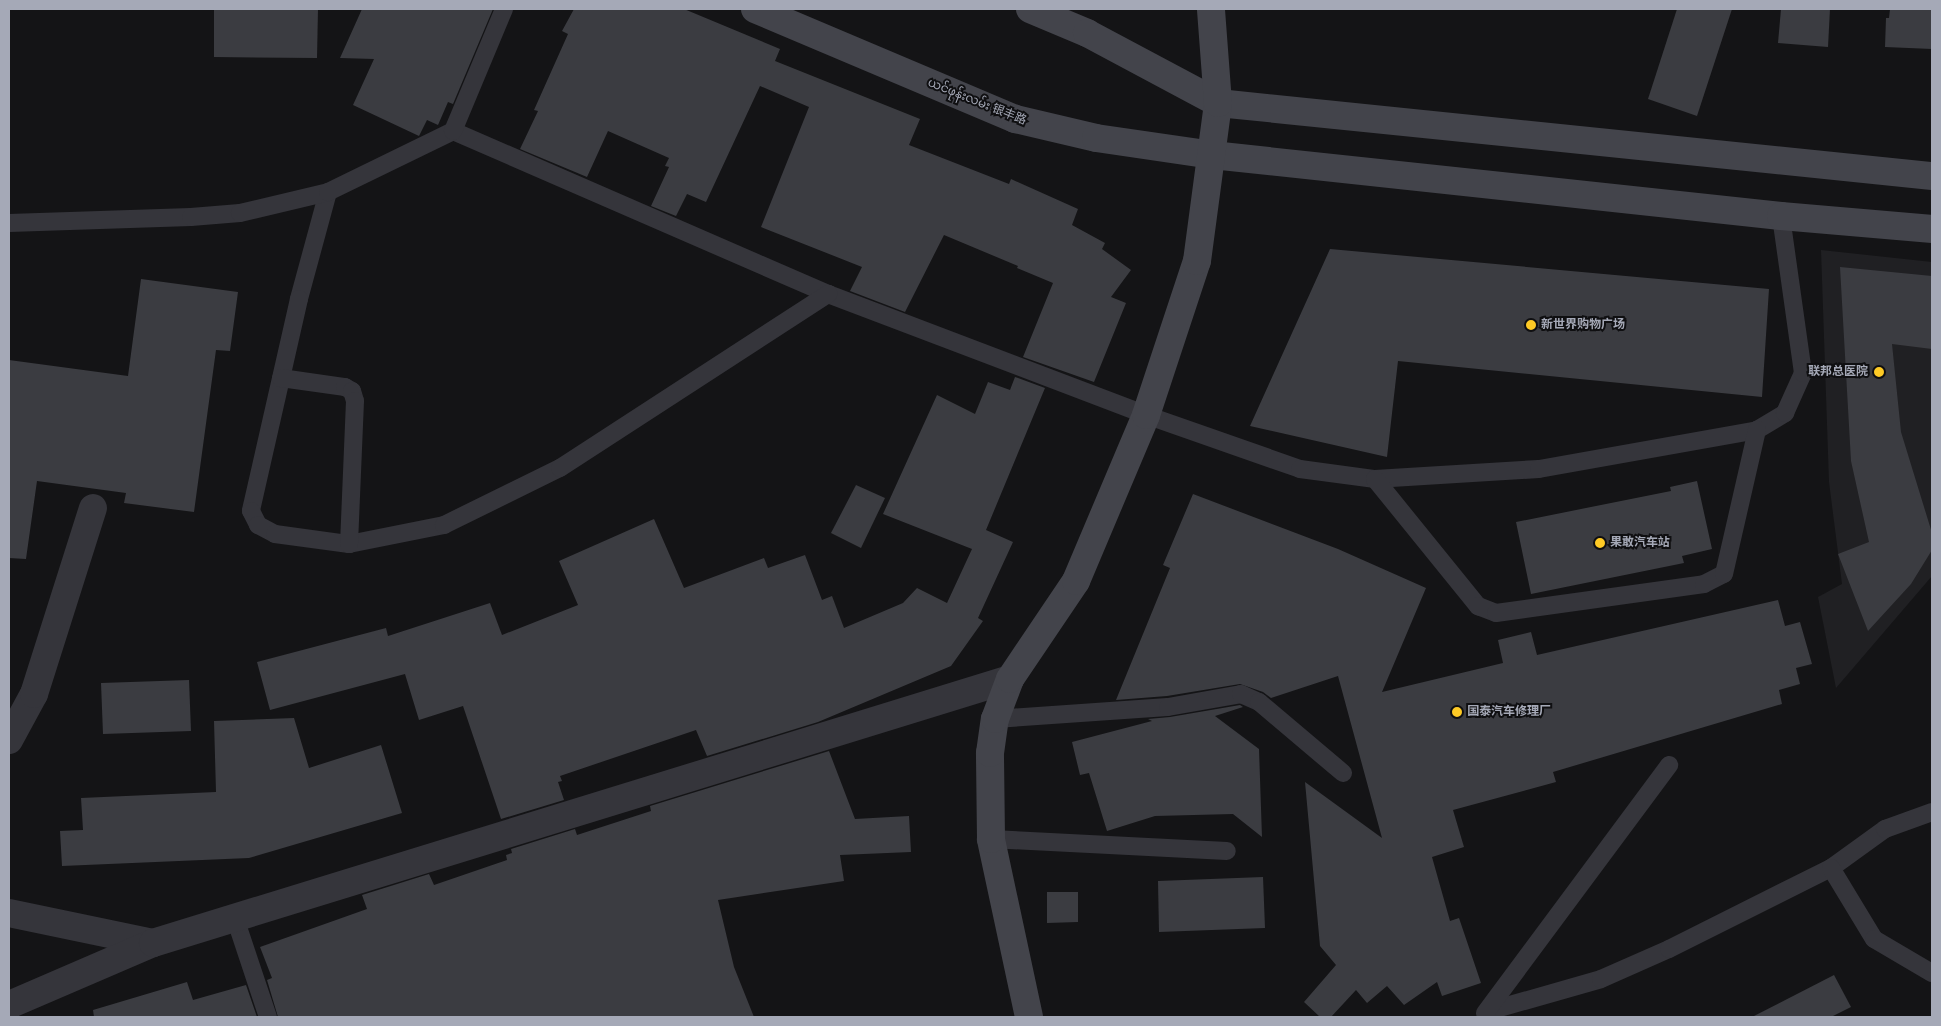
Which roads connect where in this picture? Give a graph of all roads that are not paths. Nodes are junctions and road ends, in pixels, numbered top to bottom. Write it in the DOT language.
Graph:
graph roads {
  1 [pos="504,9"];
  2 [pos="755,9"];
  3 [pos="1030,9"];
  4 [pos="1212,9"];
  5 [pos="1218,103"];
  6 [pos="453,131"];
  7 [pos="1212,155"];
  8 [pos="1932,176"];
  9 [pos="328,192"];
  10 [pos="1781,216"];
  11 [pos="9,223"];
  12 [pos="1932,229"];
  13 [pos="828,294"];
  14 [pos="281,378"];
  15 [pos="1146,415"];
  16 [pos="1757,430"];
  17 [pos="1375,479"];
  18 [pos="93,508"];
  19 [pos="349,544"];
  20 [pos="1010,679"];
  21 [pos="995,718"];
  22 [pos="9,740"];
  23 [pos="1669,765"];
  24 [pos="1343,772"];
  25 [pos="1932,812"];
  26 [pos="991,839"];
  27 [pos="1226,851"];
  28 [pos="1831,868"];
  29 [pos="9,913"];
  30 [pos="235,918"];
  31 [pos="153,943"];
  32 [pos="1932,973"];
  33 [pos="9,1005"];
  34 [pos="1483,1014"];
  35 [pos="268,1017"];
  36 [pos="1029,1017"];
  1 -- 6 [label="lane"];
  2 -- 7 [label="main road, ယင်ဖုန်းလမ်း 银丰路"];
  3 -- 5 [label="main road"];
  4 -- 5 [label="main road"];
  5 -- 7 [label="main road"];
  5 -- 8 [label="main road"];
  6 -- 9 [label="lane"];
  6 -- 13 [label="lane"];
  7 -- 10 [label="main road, ယင်ဖုန်းလမ်း 银丰路"];
  7 -- 15 [label="main road"];
  9 -- 11 [label="lane"];
  9 -- 14 [label="lane"];
  10 -- 12 [label="main road, ယင်ဖုန်းလမ်း 银丰路"];
  10 -- 16 [label="lane"];
  13 -- 15 [label="lane"];
  13 -- 19 [label="lane"];
  14 -- 19 [label="lane"];
  14 -- 19 [label="lane"];
  15 -- 17 [label="lane"];
  15 -- 20 [label="main road"];
  16 -- 17 [label="lane"];
  16 -- 17 [label="lane"];
  18 -- 22 [label="street"];
  20 -- 21 [label="main road"];
  20 -- 30 [label="street"];
  21 -- 24 [label="lane"];
  21 -- 26 [label="main road"];
  23 -- 34 [label="lane"];
  25 -- 28 [label="lane"];
  26 -- 27 [label="lane"];
  26 -- 36 [label="main road"];
  28 -- 32 [label="lane"];
  28 -- 34 [label="lane"];
  29 -- 31 [label="street"];
  30 -- 31 [label="street"];
  30 -- 35 [label="lane"];
  31 -- 33 [label="street"];
}
